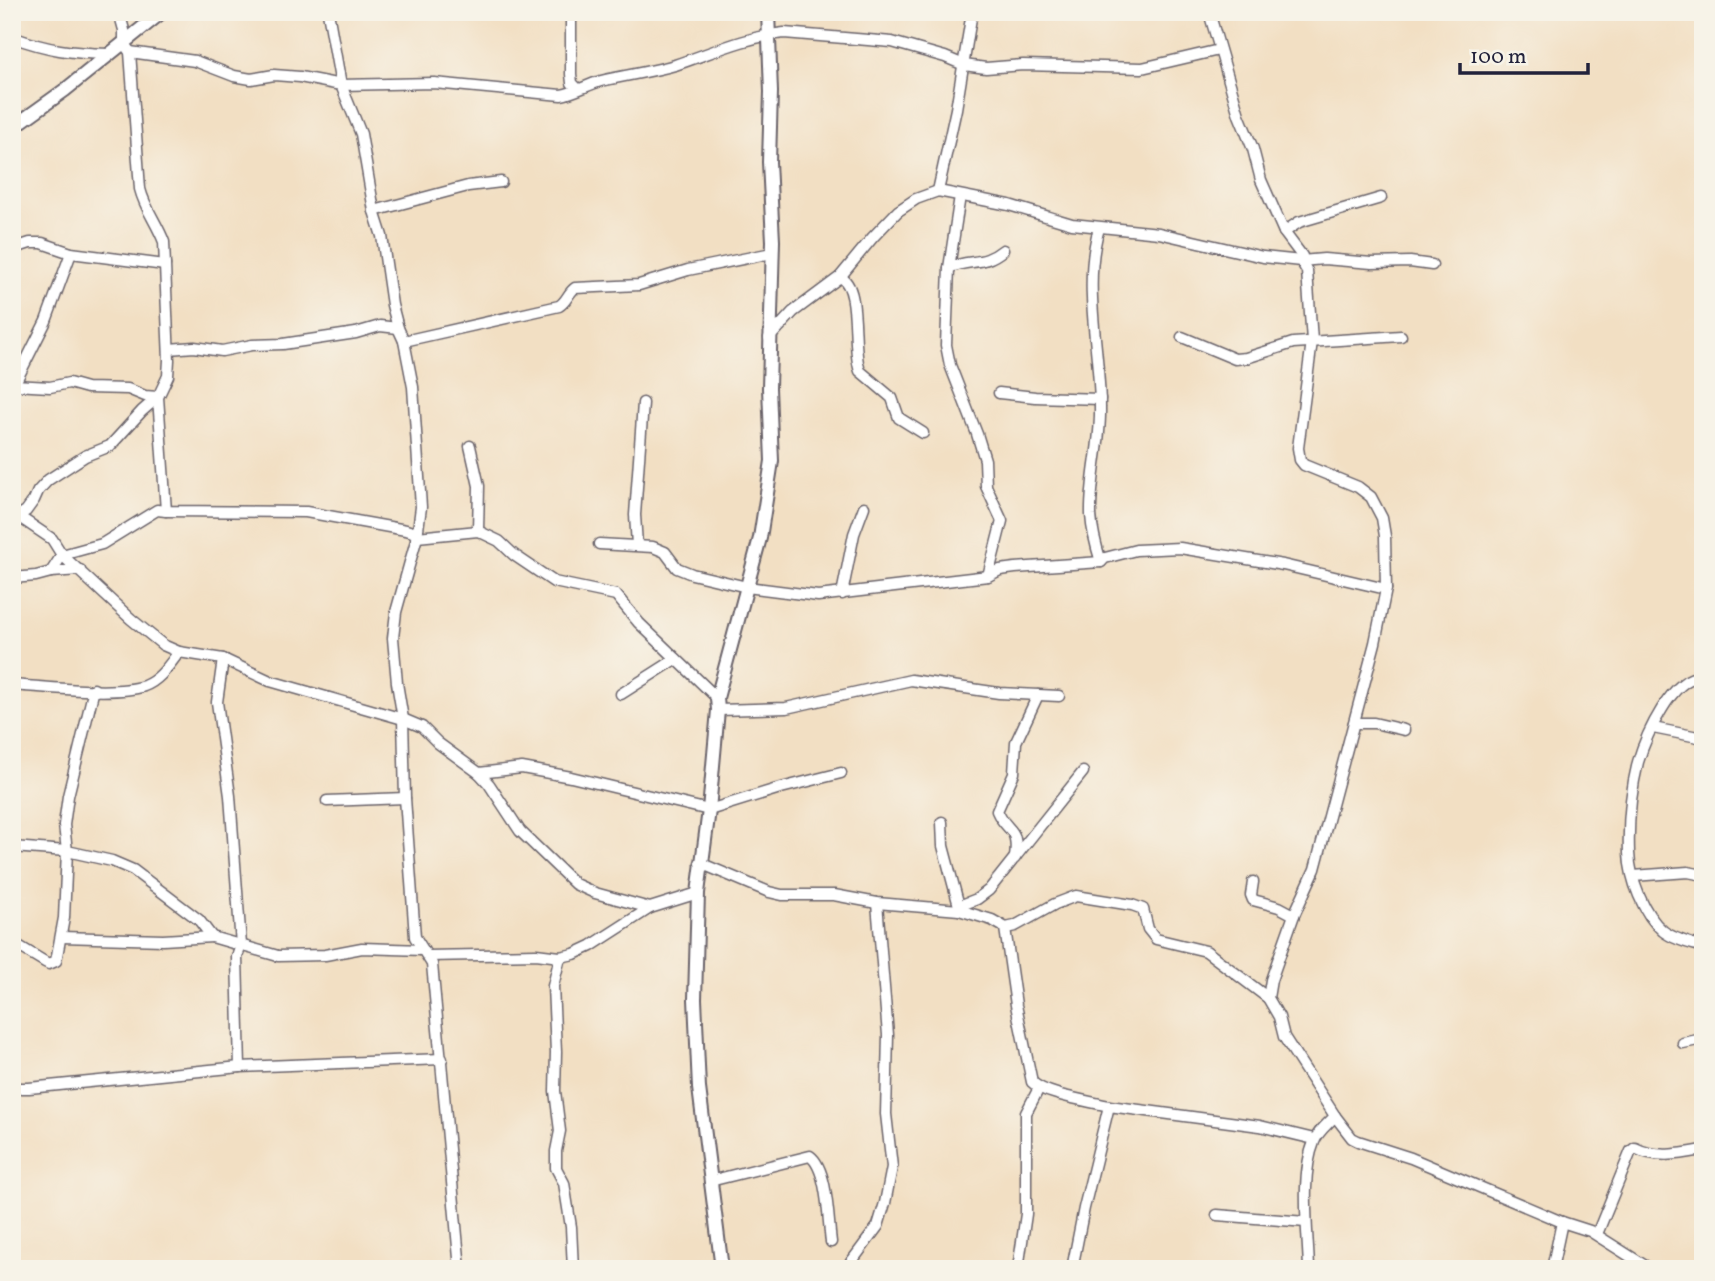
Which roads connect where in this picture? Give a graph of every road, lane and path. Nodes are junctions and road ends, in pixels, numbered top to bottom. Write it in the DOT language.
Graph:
graph roads {
  1 [pos="120,12"];
  2 [pos="162,12"];
  3 [pos="328,12"];
  4 [pos="571,12"];
  5 [pos="768,12"];
  6 [pos="972,12"];
  7 [pos="1209,12"];
  8 [pos="768,34"];
  9 [pos="12,37"];
  10 [pos="127,48"];
  11 [pos="1219,50"];
  12 [pos="109,54"];
  13 [pos="964,65"];
  14 [pos="341,85"];
  15 [pos="577,88"];
  16 [pos="12,128"];
  17 [pos="501,182"];
  18 [pos="938,191"];
  19 [pos="960,196"];
  20 [pos="1381,198"];
  21 [pos="374,211"];
  22 [pos="1099,228"];
  23 [pos="1284,232"];
  24 [pos="12,248"];
  25 [pos="1003,250"];
  26 [pos="71,253"];
  27 [pos="772,253"];
  28 [pos="1301,261"];
  29 [pos="165,265"];
  30 [pos="1432,265"];
  31 [pos="949,268"];
  32 [pos="840,277"];
  33 [pos="398,328"];
  34 [pos="1401,336"];
  35 [pos="1182,337"];
  36 [pos="769,338"];
  37 [pos="404,341"];
  38 [pos="1312,341"];
  39 [pos="169,349"];
  40 [pos="13,386"];
  41 [pos="999,393"];
  42 [pos="158,397"];
  43 [pos="1100,399"];
  44 [pos="643,403"];
  45 [pos="923,433"];
  46 [pos="470,446"];
  47 [pos="864,507"];
  48 [pos="166,511"];
  49 [pos="14,516"];
  50 [pos="478,531"];
  51 [pos="417,537"];
  52 [pos="599,544"];
  53 [pos="637,545"];
  54 [pos="62,555"];
  55 [pos="1101,562"];
  56 [pos="80,570"];
  57 [pos="51,572"];
  58 [pos="988,576"];
  59 [pos="12,578"];
  60 [pos="747,587"];
  61 [pos="1386,589"];
  62 [pos="842,594"];
  63 [pos="179,652"];
  64 [pos="223,659"];
  65 [pos="676,659"];
  66 [pos="1703,677"];
  67 [pos="12,685"];
  68 [pos="94,689"];
  69 [pos="621,694"];
  70 [pos="1038,695"];
  71 [pos="1059,696"];
  72 [pos="717,704"];
  73 [pos="403,719"];
  74 [pos="1354,723"];
  75 [pos="1653,728"];
  76 [pos="1404,730"];
  77 [pos="1703,738"];
  78 [pos="1083,772"];
  79 [pos="479,773"];
  80 [pos="841,773"];
  81 [pos="405,798"];
  82 [pos="327,802"];
  83 [pos="709,810"];
  84 [pos="942,822"];
  85 [pos="12,847"];
  86 [pos="67,851"];
  87 [pos="1015,858"];
  88 [pos="700,863"];
  89 [pos="1703,875"];
  90 [pos="1633,876"];
  91 [pos="1253,882"];
  92 [pos="698,893"];
  93 [pos="877,903"];
  94 [pos="650,908"];
  95 [pos="959,908"];
  96 [pos="1294,915"];
  97 [pos="1005,928"];
  98 [pos="62,937"];
  99 [pos="212,937"];
  100 [pos="12,942"];
  101 [pos="240,945"];
  102 [pos="1703,947"];
  103 [pos="425,953"];
  104 [pos="559,957"];
  105 [pos="1268,998"];
  106 [pos="1703,1039"];
  107 [pos="1683,1043"];
  108 [pos="442,1059"];
  109 [pos="240,1067"];
  110 [pos="12,1088"];
  111 [pos="1039,1088"];
  112 [pos="1109,1106"];
  113 [pos="1335,1116"];
  114 [pos="1314,1139"];
  115 [pos="1703,1150"];
  116 [pos="710,1181"];
  117 [pos="1217,1215"];
  118 [pos="1306,1222"];
  119 [pos="1562,1222"];
  120 [pos="1597,1234"];
  121 [pos="831,1242"];
  122 [pos="460,1269"];
  123 [pos="573,1269"];
  124 [pos="722,1269"];
  125 [pos="846,1269"];
  126 [pos="1018,1269"];
  127 [pos="1072,1269"];
  128 [pos="1309,1269"];
  129 [pos="1552,1269"];
  130 [pos="1650,1269"];
  1 -- 10 [label="street"];
  2 -- 10 [label="street"];
  3 -- 14 [label="street"];
  4 -- 15 [label="street"];
  5 -- 8 [label="street"];
  6 -- 13 [label="street"];
  7 -- 11 [label="street"];
  8 -- 13 [label="street"];
  8 -- 15 [label="street"];
  8 -- 27 [label="street"];
  9 -- 12 [label="street"];
  10 -- 12 [label="street"];
  10 -- 14 [label="street"];
  10 -- 29 [label="street"];
  11 -- 13 [label="street"];
  11 -- 23 [label="street"];
  12 -- 16 [label="street"];
  13 -- 18 [label="street"];
  14 -- 15 [label="street"];
  14 -- 21 [label="street"];
  17 -- 21 [label="street"];
  18 -- 19 [label="street"];
  18 -- 32 [label="street"];
  19 -- 22 [label="street"];
  19 -- 31 [label="street"];
  20 -- 23 [label="street"];
  21 -- 33 [label="street"];
  22 -- 28 [label="street"];
  22 -- 43 [label="street"];
  23 -- 28 [label="street"];
  24 -- 26 [label="street"];
  25 -- 31 [label="street"];
  26 -- 29 [label="street"];
  26 -- 40 [label="street"];
  27 -- 36 [label="street"];
  27 -- 37 [label="street"];
  28 -- 30 [label="street"];
  28 -- 38 [label="street"];
  29 -- 39 [label="street"];
  31 -- 58 [label="street"];
  32 -- 36 [label="street"];
  32 -- 45 [label="street"];
  33 -- 37 [label="street"];
  33 -- 39 [label="street"];
  34 -- 38 [label="street"];
  35 -- 38 [label="street"];
  36 -- 60 [label="street"];
  37 -- 51 [label="street"];
  38 -- 61 [label="street"];
  39 -- 42 [label="street"];
  40 -- 42 [label="street"];
  41 -- 43 [label="street"];
  42 -- 48 [label="street"];
  42 -- 49 [label="street"];
  43 -- 55 [label="street"];
  44 -- 53 [label="street"];
  46 -- 50 [label="street"];
  47 -- 62 [label="street"];
  48 -- 51 [label="street"];
  48 -- 54 [label="street"];
  49 -- 54 [label="street"];
  50 -- 51 [label="street"];
  50 -- 65 [label="street"];
  51 -- 73 [label="street"];
  52 -- 53 [label="street"];
  53 -- 60 [label="street"];
  54 -- 56 [label="street"];
  54 -- 57 [label="street"];
  55 -- 58 [label="street"];
  55 -- 61 [label="street"];
  56 -- 57 [label="street"];
  56 -- 63 [label="street"];
  57 -- 59 [label="street"];
  58 -- 62 [label="street"];
  60 -- 62 [label="street"];
  60 -- 72 [label="street"];
  61 -- 74 [label="street"];
  63 -- 64 [label="street"];
  63 -- 68 [label="street"];
  64 -- 73 [label="street"];
  64 -- 101 [label="street"];
  65 -- 69 [label="street"];
  65 -- 72 [label="street"];
  66 -- 75 [label="street"];
  67 -- 68 [label="street"];
  68 -- 86 [label="street"];
  70 -- 71 [label="street"];
  70 -- 72 [label="street"];
  70 -- 87 [label="street"];
  72 -- 83 [label="street"];
  73 -- 79 [label="street"];
  73 -- 81 [label="street"];
  74 -- 76 [label="street"];
  74 -- 96 [label="street"];
  75 -- 77 [label="street"];
  75 -- 90 [label="street"];
  78 -- 87 [label="street"];
  79 -- 83 [label="street"];
  79 -- 94 [label="street"];
  80 -- 83 [label="street"];
  81 -- 82 [label="street"];
  81 -- 103 [label="street"];
  83 -- 88 [label="street"];
  84 -- 95 [label="street"];
  85 -- 86 [label="street"];
  86 -- 98 [label="street"];
  86 -- 99 [label="street"];
  87 -- 95 [label="street"];
  88 -- 92 [label="street"];
  88 -- 93 [label="street"];
  89 -- 90 [label="street"];
  90 -- 102 [label="street"];
  91 -- 96 [label="street"];
  92 -- 94 [label="street"];
  92 -- 116 [label="street"];
  93 -- 95 [label="street"];
  93 -- 125 [label="street"];
  94 -- 104 [label="street"];
  95 -- 97 [label="street"];
  96 -- 105 [label="street"];
  97 -- 105 [label="street"];
  97 -- 111 [label="street"];
  98 -- 99 [label="street"];
  98 -- 100 [label="street"];
  99 -- 101 [label="street"];
  101 -- 103 [label="street"];
  101 -- 109 [label="street"];
  103 -- 104 [label="street"];
  103 -- 108 [label="street"];
  104 -- 123 [label="street"];
  105 -- 113 [label="street"];
  106 -- 107 [label="street"];
  108 -- 109 [label="street"];
  108 -- 122 [label="street"];
  109 -- 110 [label="street"];
  111 -- 112 [label="street"];
  111 -- 126 [label="street"];
  112 -- 114 [label="street"];
  112 -- 127 [label="street"];
  113 -- 114 [label="street"];
  113 -- 119 [label="street"];
  114 -- 118 [label="street"];
  115 -- 120 [label="street"];
  116 -- 121 [label="street"];
  116 -- 124 [label="street"];
  117 -- 118 [label="street"];
  118 -- 128 [label="street"];
  119 -- 120 [label="street"];
  119 -- 129 [label="street"];
  120 -- 130 [label="street"];
}
